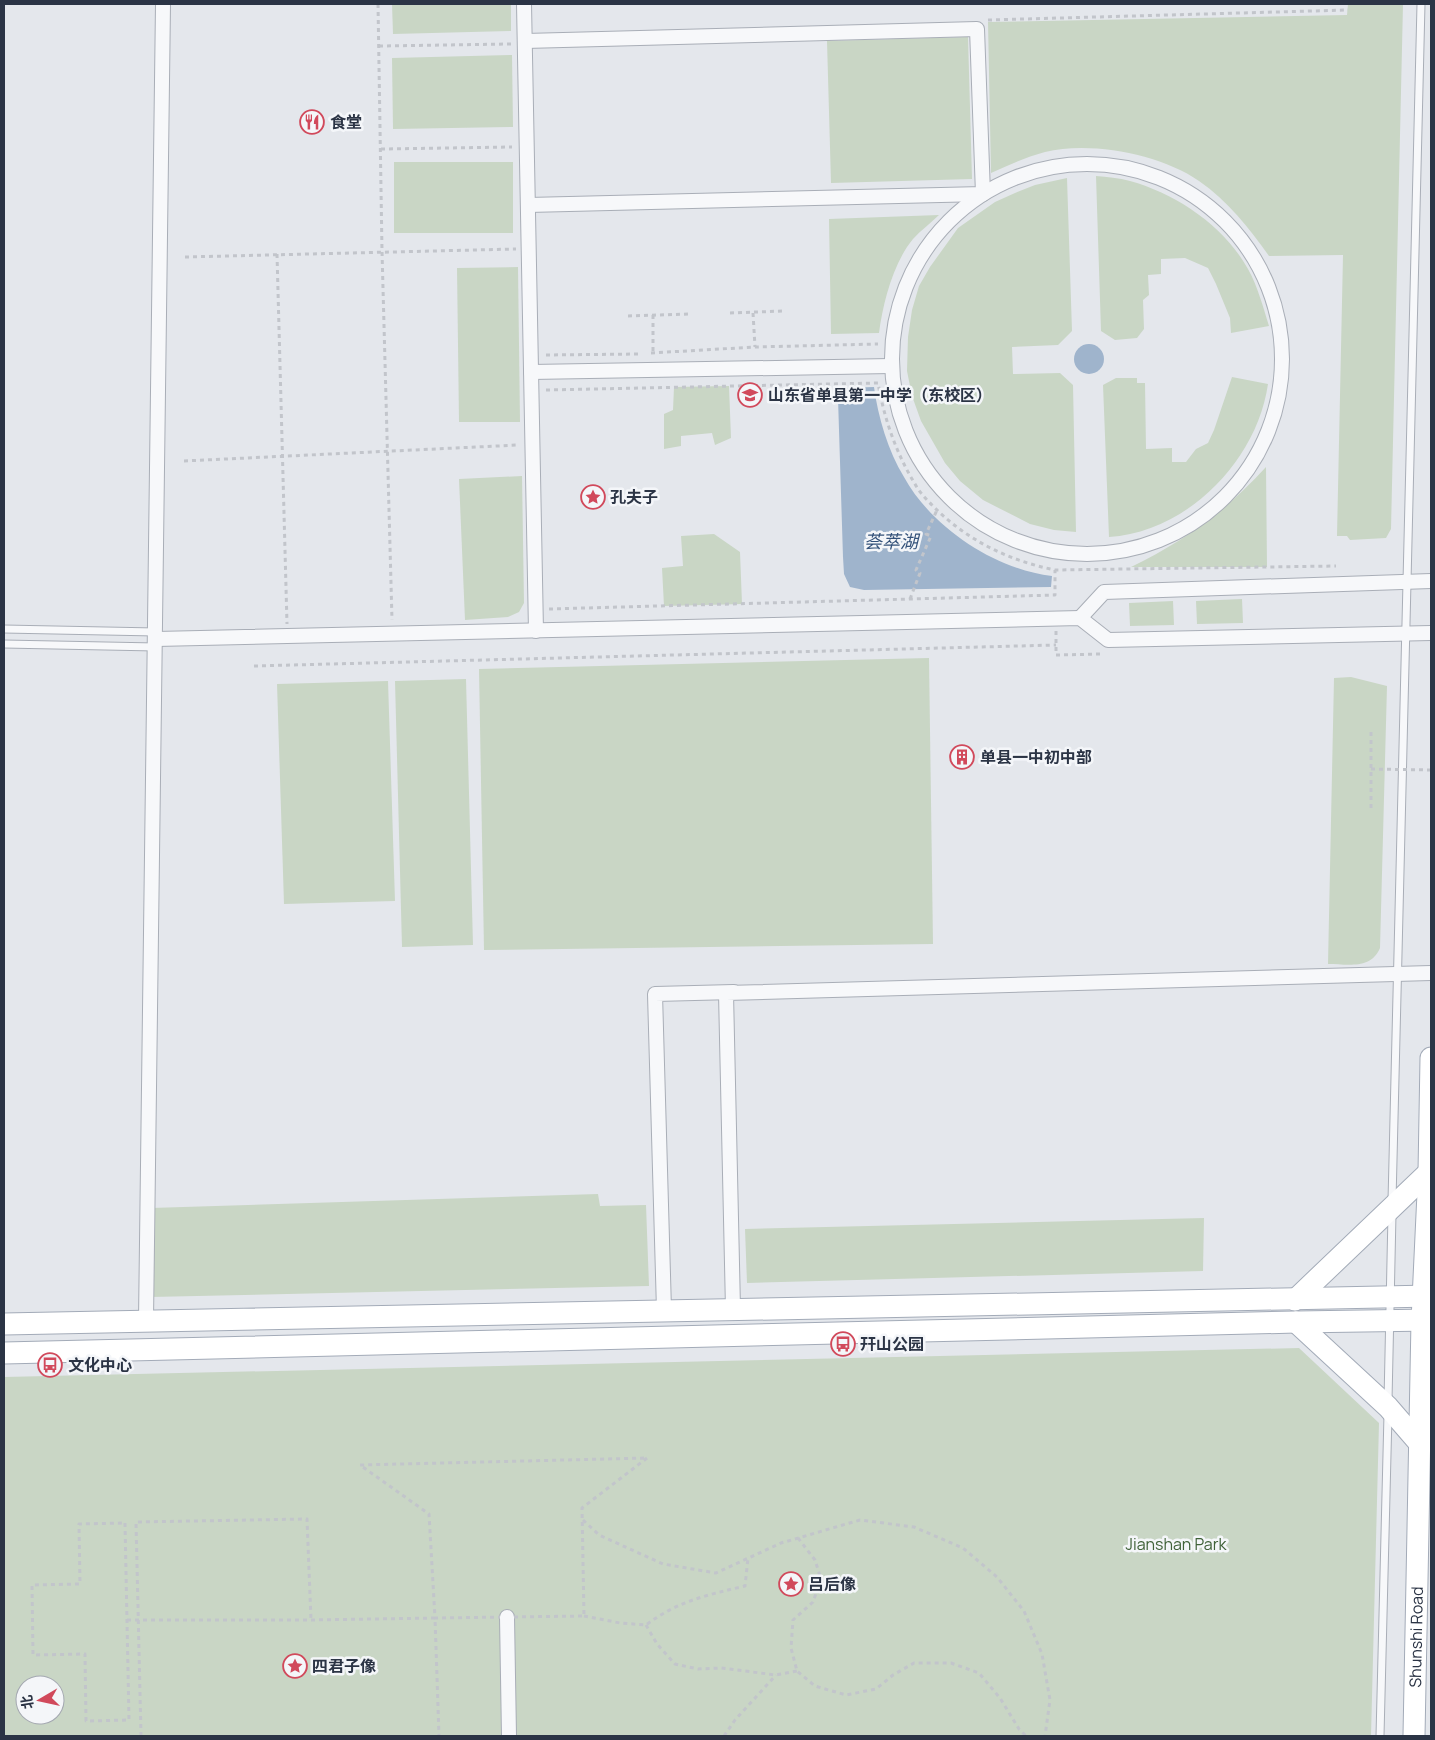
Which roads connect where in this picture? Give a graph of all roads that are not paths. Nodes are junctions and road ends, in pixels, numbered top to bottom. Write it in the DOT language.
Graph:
graph roads {
  1 [pos="163,4"];
  2 [pos="524,4"];
  3 [pos="1421,4"];
  4 [pos="523,42"];
  5 [pos="983,194"];
  6 [pos="528,205"];
  7 [pos="892,366"];
  8 [pos="531,372"];
  9 [pos="1407,581"];
  10 [pos="1431,581"];
  11 [pos="1080,618"];
  12 [pos="4,629"];
  13 [pos="536,631"];
  14 [pos="1431,633"];
  15 [pos="156,639"];
  16 [pos="4,644"];
  17 [pos="1431,973"];
  18 [pos="737,992"];
  19 [pos="1431,1058"];
  20 [pos="1429,1172"];
  21 [pos="1392,1208"];
  22 [pos="1427,1296"];
  23 [pos="1295,1300"];
  24 [pos="733,1309"];
  25 [pos="664,1310"];
  26 [pos="146,1320"];
  27 [pos="1427,1320"];
  28 [pos="1296,1322"];
  29 [pos="4,1324"];
  30 [pos="4,1353"];
  31 [pos="1388,1407"];
  32 [pos="1420,1444"];
  33 [pos="507,1617"];
  34 [pos="509,1736"];
  35 [pos="1380,1736"];
  36 [pos="1414,1736"];
  1 -- 15 [label="street"];
  2 -- 4 [label="street"];
  3 -- 9 [label="lane"];
  4 -- 5 [label="street"];
  4 -- 6 [label="street"];
  5 -- 6 [label="street"];
  5 -- 7 [label="street"];
  5 -- 7 [label="street"];
  6 -- 8 [label="street"];
  7 -- 8 [label="street"];
  8 -- 13 [label="street"];
  9 -- 10 [label="street"];
  9 -- 11 [label="street"];
  9 -- 21 [label="lane"];
  11 -- 13 [label="street"];
  11 -- 14 [label="street"];
  12 -- 15 [label="lane"];
  13 -- 15 [label="street"];
  15 -- 16 [label="lane"];
  15 -- 26 [label="street"];
  17 -- 18 [label="street"];
  18 -- 24 [label="street"];
  18 -- 25 [label="street"];
  19 -- 20 [label="main road, Shunshi Road"];
  20 -- 21 [label="main road"];
  20 -- 22 [label="main road, Shunshi Road"];
  21 -- 23 [label="main road"];
  21 -- 31 [label="lane"];
  22 -- 23 [label="main road"];
  22 -- 27 [label="main road, Shunshi Road"];
  23 -- 24 [label="main road"];
  24 -- 25 [label="main road"];
  25 -- 26 [label="main road"];
  26 -- 29 [label="main road"];
  27 -- 28 [label="main road"];
  27 -- 32 [label="main road, Shunshi Road"];
  28 -- 30 [label="main road"];
  28 -- 31 [label="main road"];
  31 -- 32 [label="main road"];
  31 -- 35 [label="lane"];
  32 -- 36 [label="main road, Shunshi Road"];
  33 -- 34 [label="street"];
}
